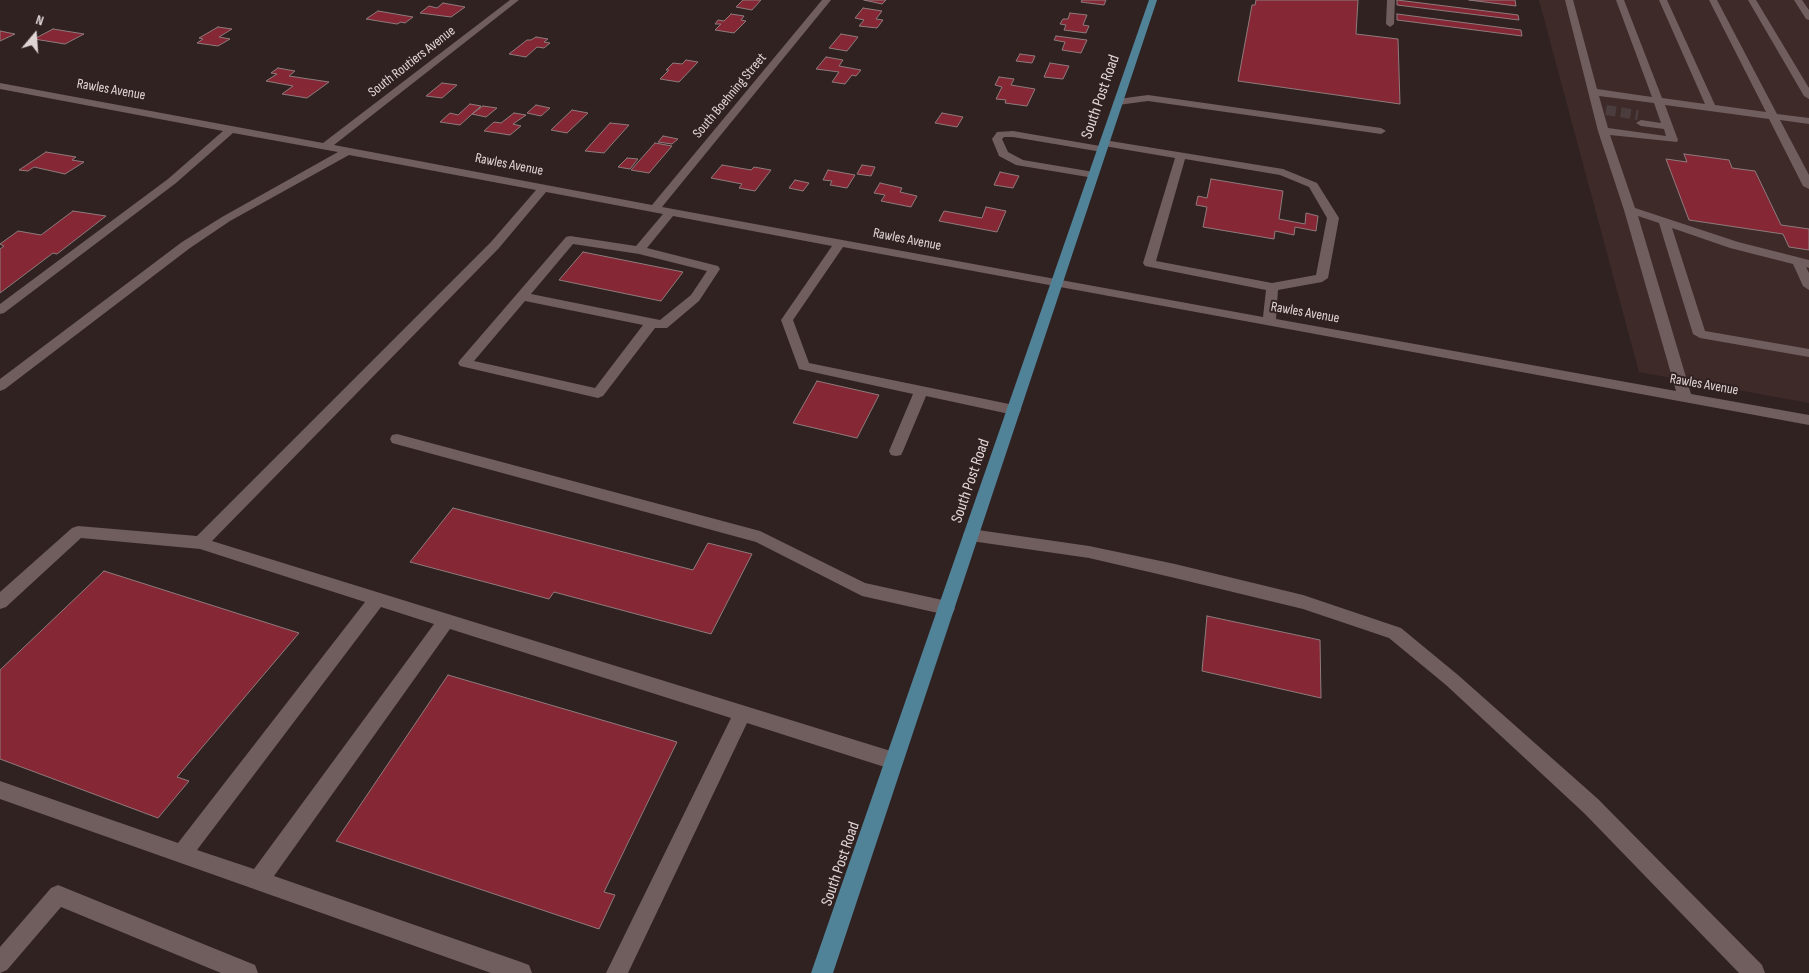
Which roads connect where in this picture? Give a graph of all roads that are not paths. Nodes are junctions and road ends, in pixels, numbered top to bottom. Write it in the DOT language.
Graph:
graph roads {
  1 [pos="515,0"];
  2 [pos="827,0"];
  3 [pos="1153,0"];
  4 [pos="1391,0"];
  5 [pos="1568,0"];
  6 [pos="1620,0"];
  7 [pos="1663,0"];
  8 [pos="1713,0"];
  9 [pos="1752,0"];
  10 [pos="1798,0"];
  11 [pos="1809,17"];
  12 [pos="1390,24"];
  13 [pos="0,86"];
  14 [pos="1594,92"];
  15 [pos="1809,96"];
  16 [pos="1658,100"];
  17 [pos="1118,102"];
  18 [pos="1711,107"];
  19 [pos="1773,115"];
  20 [pos="1640,119"];
  21 [pos="1809,121"];
  22 [pos="1666,123"];
  23 [pos="231,129"];
  24 [pos="1603,130"];
  25 [pos="1381,131"];
  26 [pos="1103,146"];
  27 [pos="325,147"];
  28 [pos="348,151"];
  29 [pos="1182,156"];
  30 [pos="1094,175"];
  31 [pos="1809,186"];
  32 [pos="543,188"];
  33 [pos="654,209"];
  34 [pos="1630,210"];
  35 [pos="670,212"];
  36 [pos="1664,222"];
  37 [pos="839,244"];
  38 [pos="639,250"];
  39 [pos="1804,263"];
  40 [pos="1057,284"];
  41 [pos="1809,286"];
  42 [pos="1272,287"];
  43 [pos="522,296"];
  44 [pos="0,310"];
  45 [pos="652,323"];
  46 [pos="1269,323"];
  47 [pos="1809,353"];
  48 [pos="0,386"];
  49 [pos="921,390"];
  50 [pos="1685,398"];
  51 [pos="1014,410"];
  52 [pos="1809,420"];
  53 [pos="397,439"];
  54 [pos="896,451"];
  55 [pos="971,535"];
  56 [pos="200,543"];
  57 [pos="377,600"];
  58 [pos="0,602"];
  59 [pos="947,608"];
  60 [pos="446,621"];
  61 [pos="742,714"];
  62 [pos="894,762"];
  63 [pos="0,790"];
  64 [pos="182,854"];
  65 [pos="258,880"];
  66 [pos="0,963"];
  67 [pos="247,973"];
  68 [pos="521,973"];
  69 [pos="617,973"];
  70 [pos="822,973"];
  71 [pos="1754,973"];
  1 -- 27 [label="street, South Routiers Avenue"];
  2 -- 33 [label="street, South Boehning Street"];
  3 -- 17 [label="main road, South Post Road"];
  4 -- 12 [label="street"];
  5 -- 14 [label="street"];
  6 -- 16 [label="street"];
  7 -- 18 [label="street"];
  8 -- 19 [label="street"];
  9 -- 15 [label="street"];
  10 -- 11 [label="street"];
  13 -- 23 [label="street, Rawles Avenue"];
  14 -- 16 [label="street"];
  14 -- 24 [label="street"];
  16 -- 18 [label="street"];
  16 -- 22 [label="street"];
  17 -- 25 [label="street"];
  17 -- 26 [label="main road, South Post Road"];
  18 -- 19 [label="street"];
  19 -- 21 [label="street"];
  19 -- 31 [label="street"];
  20 -- 22 [label="street"];
  22 -- 24 [label="street"];
  23 -- 27 [label="street, Rawles Avenue"];
  23 -- 44 [label="street"];
  24 -- 34 [label="street"];
  26 -- 29 [label="street"];
  26 -- 30 [label="main road, South Post Road"];
  26 -- 30 [label="street"];
  27 -- 28 [label="street, Rawles Avenue"];
  28 -- 32 [label="street, Rawles Avenue"];
  28 -- 48 [label="street"];
  29 -- 42 [label="street"];
  29 -- 42 [label="street"];
  30 -- 40 [label="main road, South Post Road"];
  32 -- 33 [label="street, Rawles Avenue"];
  32 -- 56 [label="street"];
  33 -- 35 [label="street, Rawles Avenue"];
  34 -- 36 [label="street"];
  34 -- 50 [label="street"];
  35 -- 37 [label="street, Rawles Avenue"];
  35 -- 38 [label="street"];
  36 -- 39 [label="street"];
  36 -- 47 [label="street"];
  37 -- 40 [label="street, Rawles Avenue"];
  37 -- 49 [label="street"];
  38 -- 43 [label="street"];
  38 -- 45 [label="street"];
  39 -- 41 [label="street"];
  40 -- 46 [label="street, Rawles Avenue"];
  40 -- 51 [label="main road, South Post Road"];
  42 -- 46 [label="street"];
  43 -- 45 [label="street"];
  43 -- 45 [label="street"];
  46 -- 50 [label="street, Rawles Avenue"];
  49 -- 51 [label="street"];
  49 -- 54 [label="street"];
  50 -- 52 [label="street, Rawles Avenue"];
  51 -- 55 [label="main road, South Post Road"];
  53 -- 59 [label="street"];
  55 -- 59 [label="main road, South Post Road"];
  55 -- 71 [label="street"];
  56 -- 57 [label="street"];
  56 -- 58 [label="street"];
  57 -- 60 [label="street"];
  57 -- 64 [label="street"];
  59 -- 62 [label="main road, South Post Road"];
  60 -- 61 [label="street"];
  60 -- 65 [label="street"];
  61 -- 62 [label="street"];
  61 -- 69 [label="street"];
  62 -- 70 [label="main road, South Post Road"];
  63 -- 64 [label="street"];
  64 -- 65 [label="street"];
  65 -- 68 [label="street"];
  66 -- 67 [label="street"];
}
